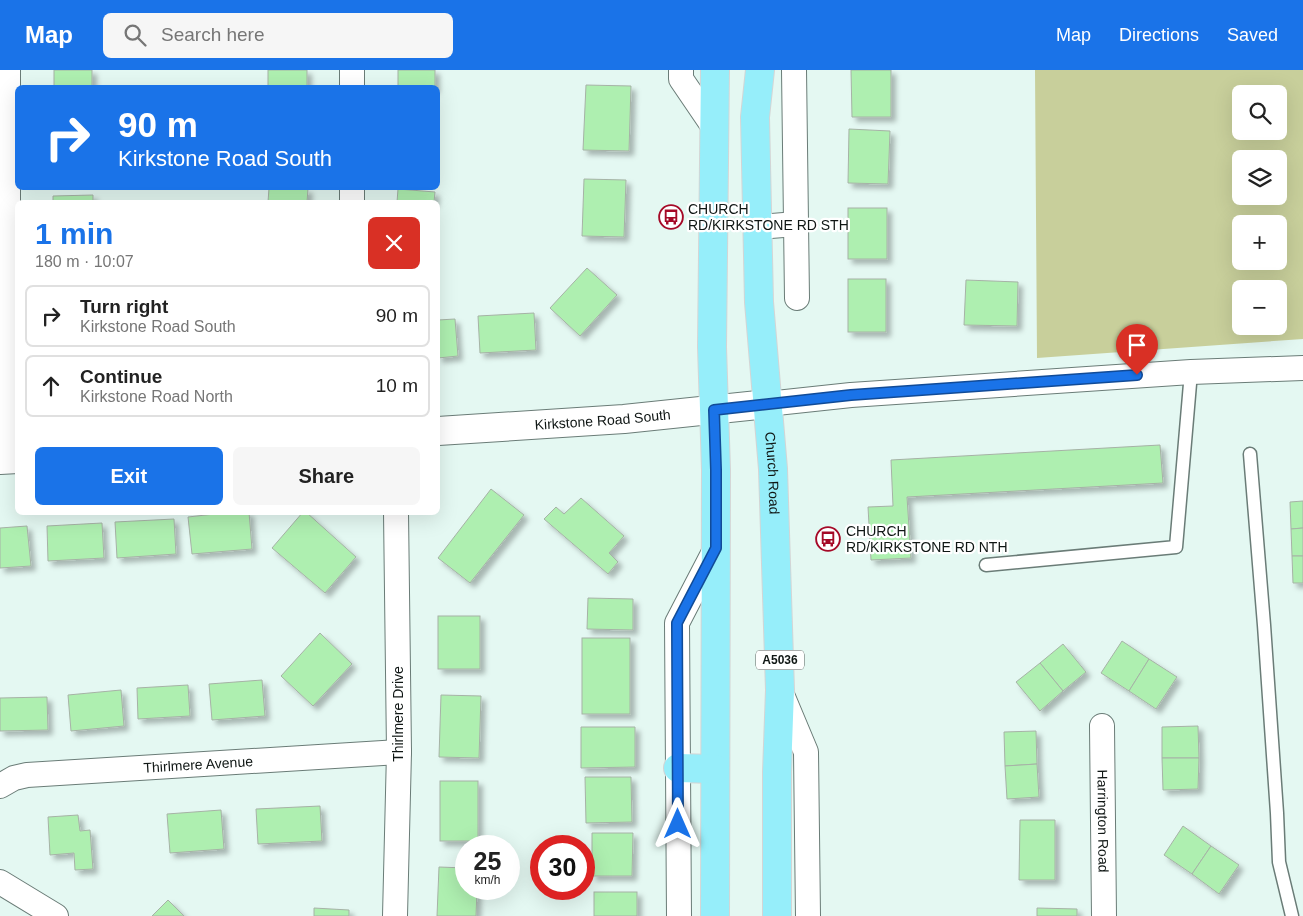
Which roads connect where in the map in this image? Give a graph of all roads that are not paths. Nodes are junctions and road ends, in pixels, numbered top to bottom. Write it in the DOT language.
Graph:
graph roads {
  1 [pos="8,70"];
  2 [pos="352,70"];
  3 [pos="681,70"];
  4 [pos="715,70"];
  5 [pos="760,70"];
  6 [pos="794,70"];
  7 [pos="352,85"];
  8 [pos="715,129"];
  9 [pos="796,224"];
  10 [pos="758,227"];
  11 [pos="797,298"];
  12 [pos="1303,368"];
  13 [pos="1191,372"];
  14 [pos="767,404"];
  15 [pos="714,410"];
  16 [pos="440,431"];
  17 [pos="1250,454"];
  18 [pos="9,460"];
  19 [pos="396,515"];
  20 [pos="716,548"];
  21 [pos="986,565"];
  22 [pos="780,690"];
  23 [pos="1102,726"];
  24 [pos="399,752"];
  25 [pos="678,768"];
  26 [pos="715,769"];
  27 [pos="0,786"];
  28 [pos="0,882"];
  29 [pos="56,916"];
  30 [pos="396,916"];
  31 [pos="679,916"];
  32 [pos="715,916"];
  33 [pos="777,916"];
  34 [pos="808,916"];
  35 [pos="1104,916"];
  36 [pos="1292,916"];
  1 -- 18 [label="street"];
  2 -- 7 [label="street"];
  3 -- 8 [label="street"];
  4 -- 8 [label="highway"];
  5 -- 10 [label="highway, Church Road / A5036"];
  6 -- 9 [label="street"];
  8 -- 15 [label="highway"];
  9 -- 10 [label="street"];
  9 -- 11 [label="street"];
  10 -- 14 [label="highway, Church Road / A5036"];
  12 -- 13 [label="street"];
  13 -- 14 [label="street"];
  13 -- 21 [label="lane"];
  14 -- 15 [label="street, Kirkstone Road South"];
  14 -- 22 [label="highway, Church Road / A5036"];
  15 -- 16 [label="street, Kirkstone Road South"];
  15 -- 20 [label="highway"];
  17 -- 36 [label="lane"];
  19 -- 24 [label="street, Thirlmere Drive"];
  20 -- 25 [label="street"];
  20 -- 26 [label="highway"];
  22 -- 33 [label="highway, Church Road / A5036"];
  22 -- 34 [label="street, Church Road"];
  23 -- 35 [label="street, Harrington Road"];
  24 -- 27 [label="street, Thirlmere Avenue"];
  24 -- 30 [label="street, Thirlmere Drive"];
  25 -- 26 [label="highway"];
  25 -- 31 [label="street"];
  26 -- 32 [label="highway"];
  28 -- 29 [label="street"];
}
